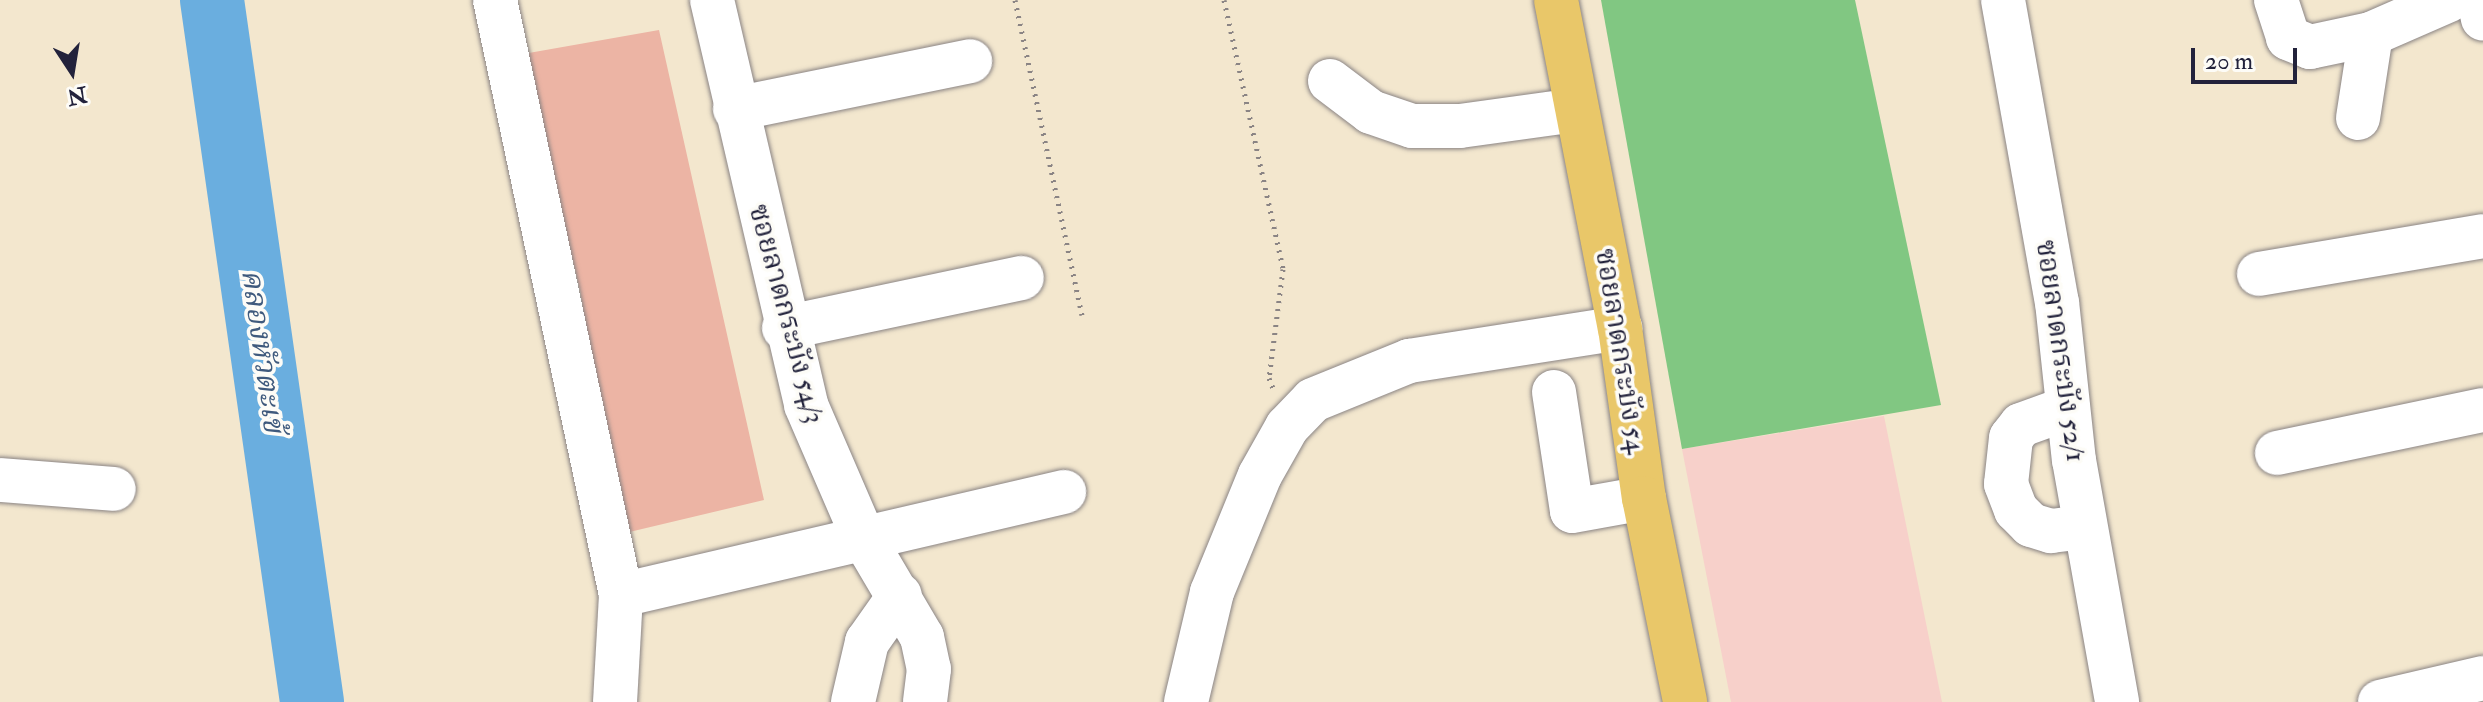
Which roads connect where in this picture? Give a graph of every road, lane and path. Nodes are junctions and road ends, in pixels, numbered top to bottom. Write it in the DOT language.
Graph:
graph roads {
  1 [pos="495,0"];
  2 [pos="712,0"];
  3 [pos="1015,0"];
  4 [pos="1224,0"];
  5 [pos="1556,0"];
  6 [pos="2003,0"];
  7 [pos="2449,0"];
  8 [pos="2479,0"];
  9 [pos="2282,19"];
  10 [pos="2483,19"];
  11 [pos="2371,34"];
  12 [pos="970,61"];
  13 [pos="1330,81"];
  14 [pos="735,109"];
  15 [pos="1576,110"];
  16 [pos="2358,118"];
  17 [pos="2483,236"];
  18 [pos="2259,274"];
  19 [pos="1022,278"];
  20 [pos="1082,315"];
  21 [pos="784,328"];
  22 [pos="1620,328"];
  23 [pos="1554,392"];
  24 [pos="2068,408"];
  25 [pos="2483,410"];
  26 [pos="1287,427"];
  27 [pos="2277,453"];
  28 [pos="0,480"];
  29 [pos="114,489"];
  30 [pos="1064,492"];
  31 [pos="1644,498"];
  32 [pos="2085,527"];
  33 [pos="863,537"];
  34 [pos="621,595"];
  35 [pos="900,595"];
  36 [pos="2483,678"];
  37 [pos="615,702"];
  38 [pos="853,702"];
  39 [pos="925,702"];
  40 [pos="1186,702"];
  41 [pos="1685,702"];
  42 [pos="2117,702"];
  43 [pos="2380,702"];
  1 -- 34 [label="street"];
  2 -- 14 [label="street, ซอยลาดกระบัง 54/3"];
  3 -- 20 [label="path"];
  4 -- 26 [label="path"];
  5 -- 15 [label="main road, ซอยลาดกระบัง 54"];
  6 -- 24 [label="street, ซอยลาดกระบัง 52/1"];
  7 -- 11 [label="street"];
  8 -- 10 [label="street"];
  9 -- 11 [label="street"];
  11 -- 16 [label="street"];
  12 -- 14 [label="street"];
  13 -- 15 [label="street"];
  14 -- 21 [label="street, ซอยลาดกระบัง 54/3"];
  15 -- 22 [label="main road, ซอยลาดกระบัง 54"];
  17 -- 18 [label="street"];
  19 -- 21 [label="street"];
  21 -- 33 [label="street, ซอยลาดกระบัง 54/3"];
  22 -- 26 [label="street"];
  22 -- 31 [label="main road, ซอยลาดกระบัง 54"];
  23 -- 31 [label="street"];
  24 -- 32 [label="street, ซอยลาดกระบัง 52/1"];
  24 -- 32 [label="street"];
  25 -- 27 [label="street"];
  26 -- 40 [label="street"];
  28 -- 29 [label="street"];
  30 -- 33 [label="street"];
  31 -- 41 [label="main road, ซอยลาดกระบัง 54"];
  32 -- 42 [label="street, ซอยลาดกระบัง 52/1"];
  33 -- 34 [label="street"];
  33 -- 35 [label="street, ซอยลาดกระบัง 54/3"];
  34 -- 37 [label="street"];
  35 -- 38 [label="street"];
  35 -- 39 [label="street, ซอยลาดกระบัง 54/3"];
  36 -- 43 [label="street"];
}
